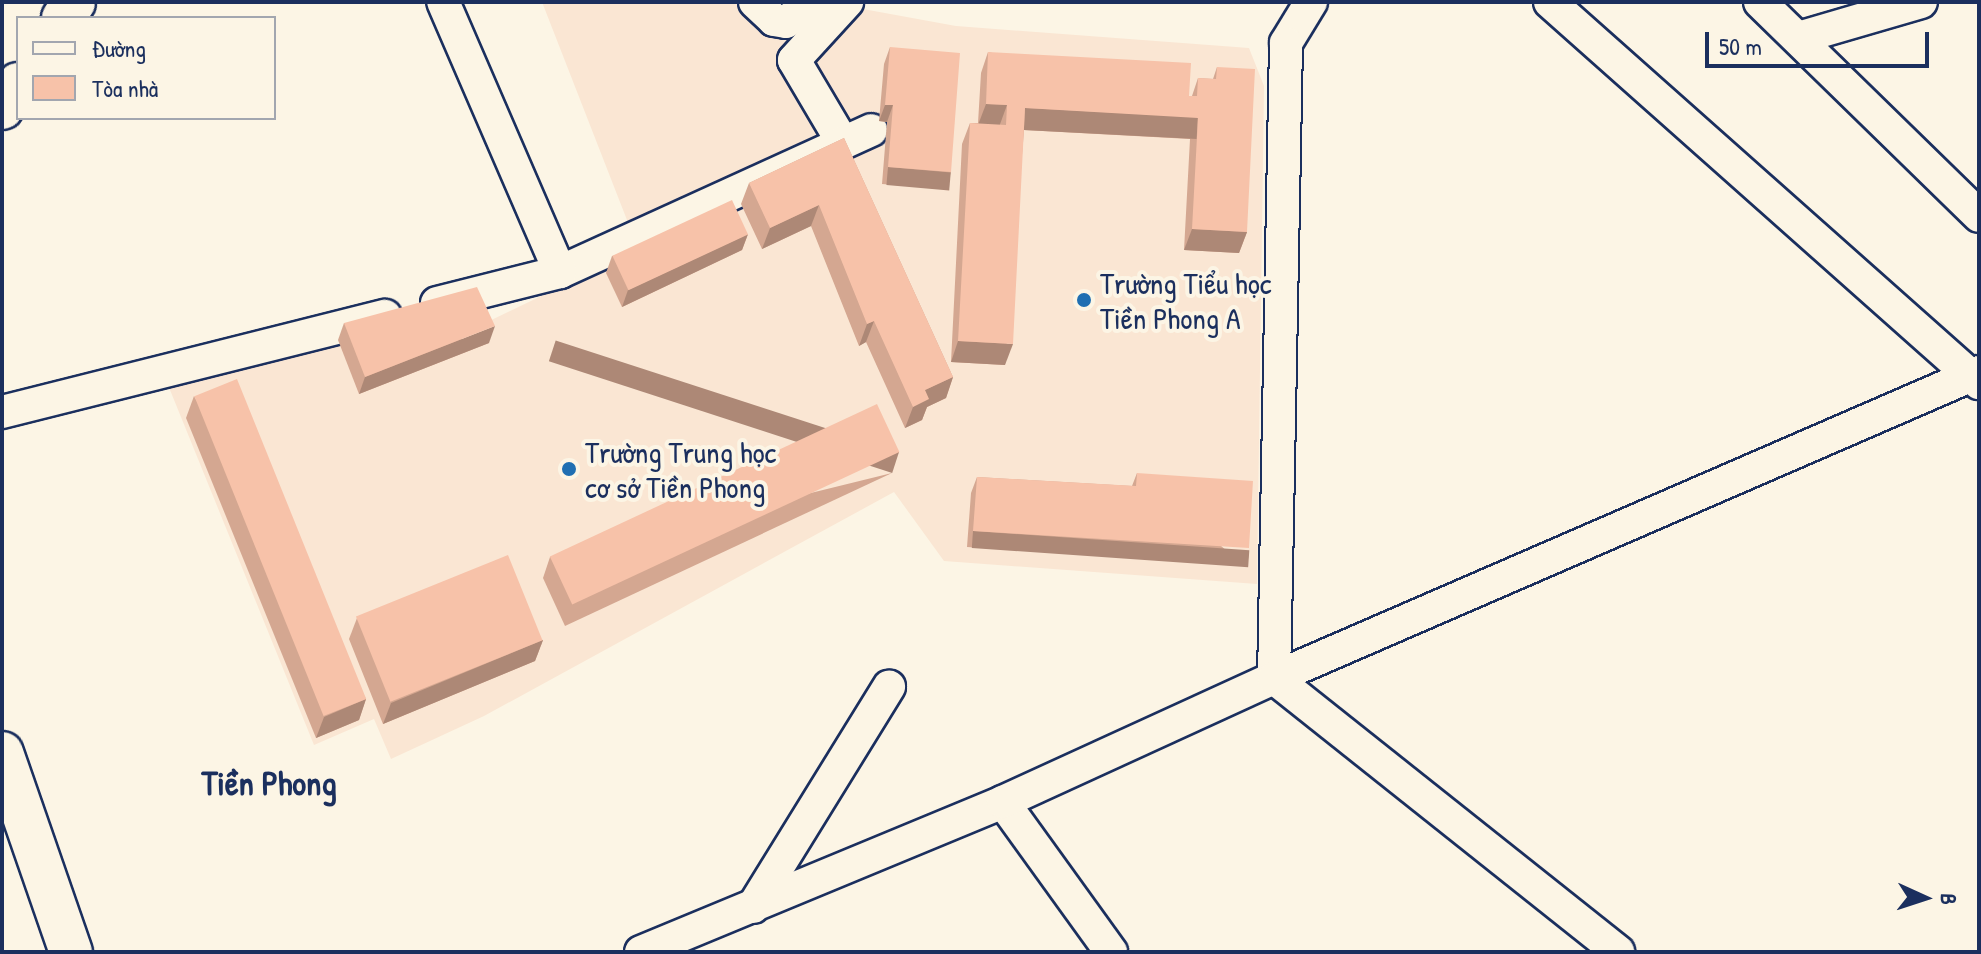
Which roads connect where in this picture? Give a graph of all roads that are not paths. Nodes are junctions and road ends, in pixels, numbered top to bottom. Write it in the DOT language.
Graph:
graph roads {
  1 [pos="443,2"];
  2 [pos="755,2"];
  3 [pos="812,2"];
  4 [pos="847,2"];
  5 [pos="1311,2"];
  6 [pos="1550,2"];
  7 [pos="1760,2"];
  8 [pos="1921,2"];
  9 [pos="1798,38"];
  10 [pos="16,87"];
  11 [pos="2,108"];
  12 [pos="1979,216"];
  13 [pos="560,272"];
  14 [pos="1976,376"];
  15 [pos="2,412"];
  16 [pos="1274,678"];
  17 [pos="889,687"];
  18 [pos="2,753"];
  19 [pos="1003,802"];
  20 [pos="753,907"];
  21 [pos="71,952"];
  22 [pos="641,952"];
  23 [pos="1111,952"];
  24 [pos="1618,952"];
  1 -- 13 [label="street"];
  2 -- 3 [label="street"];
  4 -- 13 [label="street"];
  5 -- 16 [label="street"];
  6 -- 14 [label="street"];
  7 -- 9 [label="street"];
  8 -- 9 [label="street"];
  9 -- 12 [label="street"];
  10 -- 11 [label="main road"];
  13 -- 15 [label="street"];
  14 -- 16 [label="street"];
  16 -- 19 [label="street"];
  16 -- 24 [label="street"];
  17 -- 20 [label="street"];
  18 -- 21 [label="main road"];
  19 -- 20 [label="street"];
  19 -- 23 [label="street"];
  20 -- 22 [label="street"];
}
